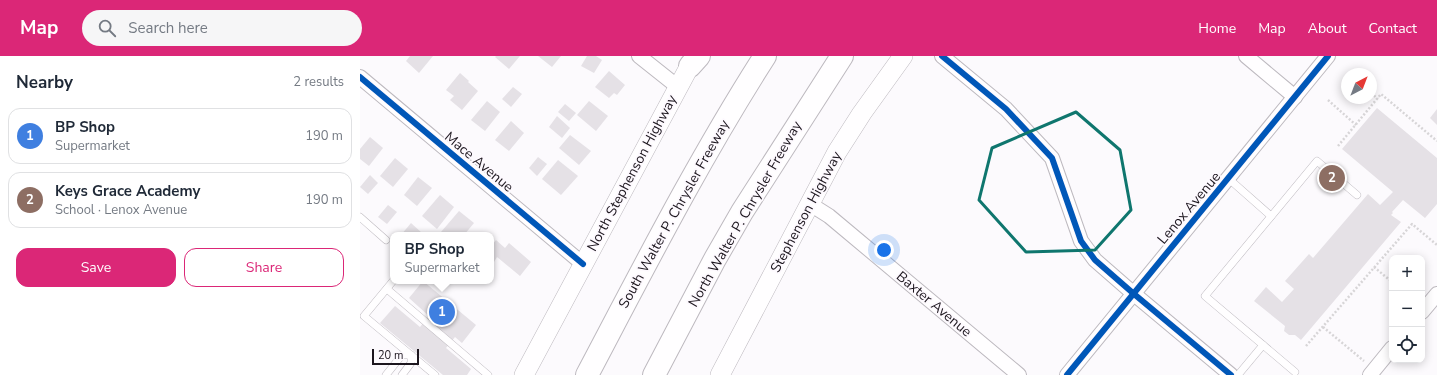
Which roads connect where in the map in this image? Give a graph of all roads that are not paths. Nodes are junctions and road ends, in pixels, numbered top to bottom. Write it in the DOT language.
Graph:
graph roads {
  1 [pos="638,56"];
  2 [pos="765,56"];
  3 [pos="842,56"];
  4 [pos="903,56"];
  5 [pos="942,56"];
  6 [pos="1246,56"];
  7 [pos="1328,56"];
  8 [pos="695,59"];
  9 [pos="360,77"];
  10 [pos="678,87"];
  11 [pos="1295,97"];
  12 [pos="1229,179"];
  13 [pos="1357,195"];
  14 [pos="810,204"];
  15 [pos="1271,216"];
  16 [pos="360,218"];
  17 [pos="386,240"];
  18 [pos="583,264"];
  19 [pos="391,284"];
  20 [pos="387,289"];
  21 [pos="1134,294"];
  22 [pos="1437,294"];
  23 [pos="1425,308"];
  24 [pos="1264,345"];
  25 [pos="1389,351"];
  26 [pos="409,352"];
  27 [pos="1368,369"];
  28 [pos="1295,372"];
  29 [pos="386,375"];
  30 [pos="402,375"];
  31 [pos="435,375"];
  32 [pos="488,375"];
  33 [pos="491,375"];
  34 [pos="524,375"];
  35 [pos="587,375"];
  36 [pos="654,375"];
  37 [pos="720,375"];
  38 [pos="1019,375"];
  39 [pos="1067,375"];
  40 [pos="1231,375"];
  41 [pos="1238,375"];
  1 -- 10 [label="street"];
  2 -- 35 [label="highway, South Walter P. Chrysler Freeway"];
  3 -- 36 [label="highway, North Walter P. Chrysler Freeway"];
  4 -- 14 [label="main road, Stephenson Highway"];
  5 -- 21 [label="street"];
  6 -- 11 [label="street"];
  7 -- 11 [label="street, Lenox Avenue"];
  8 -- 10 [label="main road, North Stephenson Highway"];
  9 -- 18 [label="street, Mace Avenue"];
  10 -- 18 [label="main road, North Stephenson Highway"];
  11 -- 12 [label="street, Lenox Avenue"];
  12 -- 15 [label="lane"];
  12 -- 21 [label="street, Lenox Avenue"];
  13 -- 15 [label="lane"];
  14 -- 37 [label="main road, Stephenson Highway"];
  14 -- 38 [label="street, Baxter Avenue"];
  15 -- 24 [label="lane"];
  16 -- 17 [label="lane"];
  18 -- 34 [label="main road, North Stephenson Highway"];
  19 -- 20 [label="lane"];
  20 -- 26 [label="lane"];
  20 -- 32 [label="lane"];
  21 -- 39 [label="street, Lenox Avenue"];
  21 -- 40 [label="street"];
  22 -- 23 [label="street"];
  24 -- 28 [label="lane"];
  24 -- 41 [label="lane"];
  25 -- 27 [label="street"];
  26 -- 29 [label="lane"];
  26 -- 30 [label="lane"];
  26 -- 31 [label="lane"];
  32 -- 33 [label="lane"];
}
